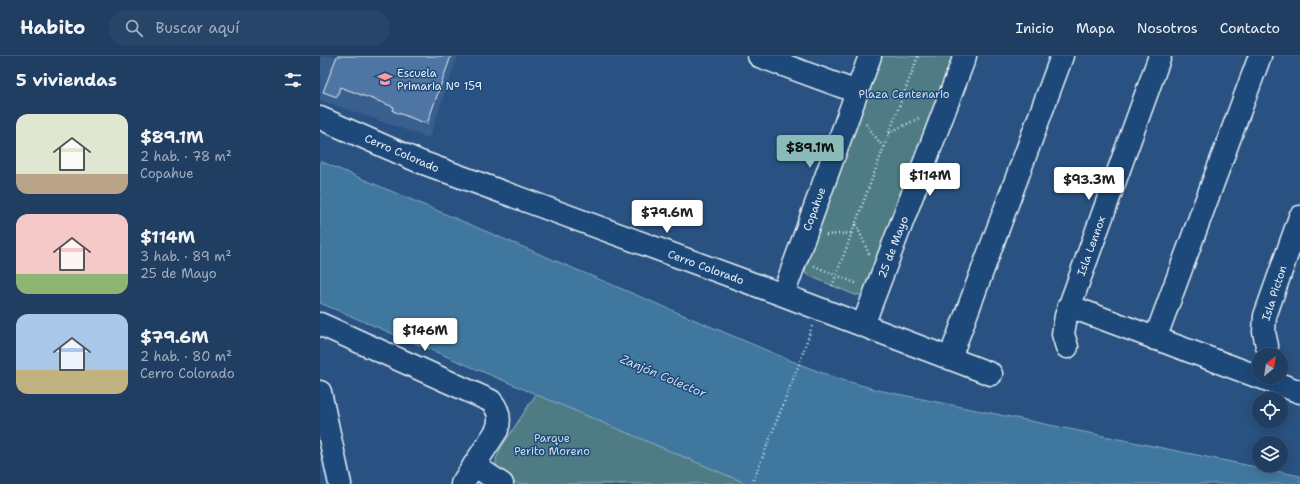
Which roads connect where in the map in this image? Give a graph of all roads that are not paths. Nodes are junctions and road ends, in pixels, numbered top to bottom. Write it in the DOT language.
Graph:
graph roads {
  1 [pos="759,56"];
  2 [pos="870,56"];
  3 [pos="965,56"];
  4 [pos="1062,56"];
  5 [pos="1160,56"];
  6 [pos="1260,56"];
  7 [pos="857,92"];
  8 [pos="326,120"];
  9 [pos="1300,217"];
  10 [pos="782,295"];
  11 [pos="1069,306"];
  12 [pos="320,324"];
  13 [pos="863,325"];
  14 [pos="1156,338"];
  15 [pos="1267,346"];
  16 [pos="1067,347"];
  17 [pos="950,358"];
  18 [pos="991,374"];
  19 [pos="1252,374"];
  20 [pos="1278,384"];
  21 [pos="320,392"];
  22 [pos="1300,392"];
  23 [pos="327,459"];
  24 [pos="474,465"];
  25 [pos="340,484"];
  26 [pos="462,484"];
  27 [pos="502,484"];
  1 -- 7 [label="street"];
  2 -- 7 [label="street, Copahue"];
  3 -- 13 [label="street, 25 de Mayo"];
  4 -- 17 [label="street"];
  5 -- 11 [label="street, Isla Lennox"];
  6 -- 14 [label="street"];
  7 -- 10 [label="street, Copahue"];
  8 -- 10 [label="street, Cerro Colorado"];
  9 -- 15 [label="street, Isla Picton"];
  10 -- 13 [label="street, Cerro Colorado"];
  11 -- 14 [label="street"];
  11 -- 16 [label="street, Isla Lennox"];
  12 -- 24 [label="street"];
  13 -- 17 [label="street, Cerro Colorado"];
  14 -- 19 [label="street"];
  17 -- 18 [label="street, Cerro Colorado"];
  20 -- 22 [label="street"];
  21 -- 23 [label="street"];
  23 -- 25 [label="street"];
  24 -- 26 [label="street"];
  24 -- 27 [label="street"];
}
